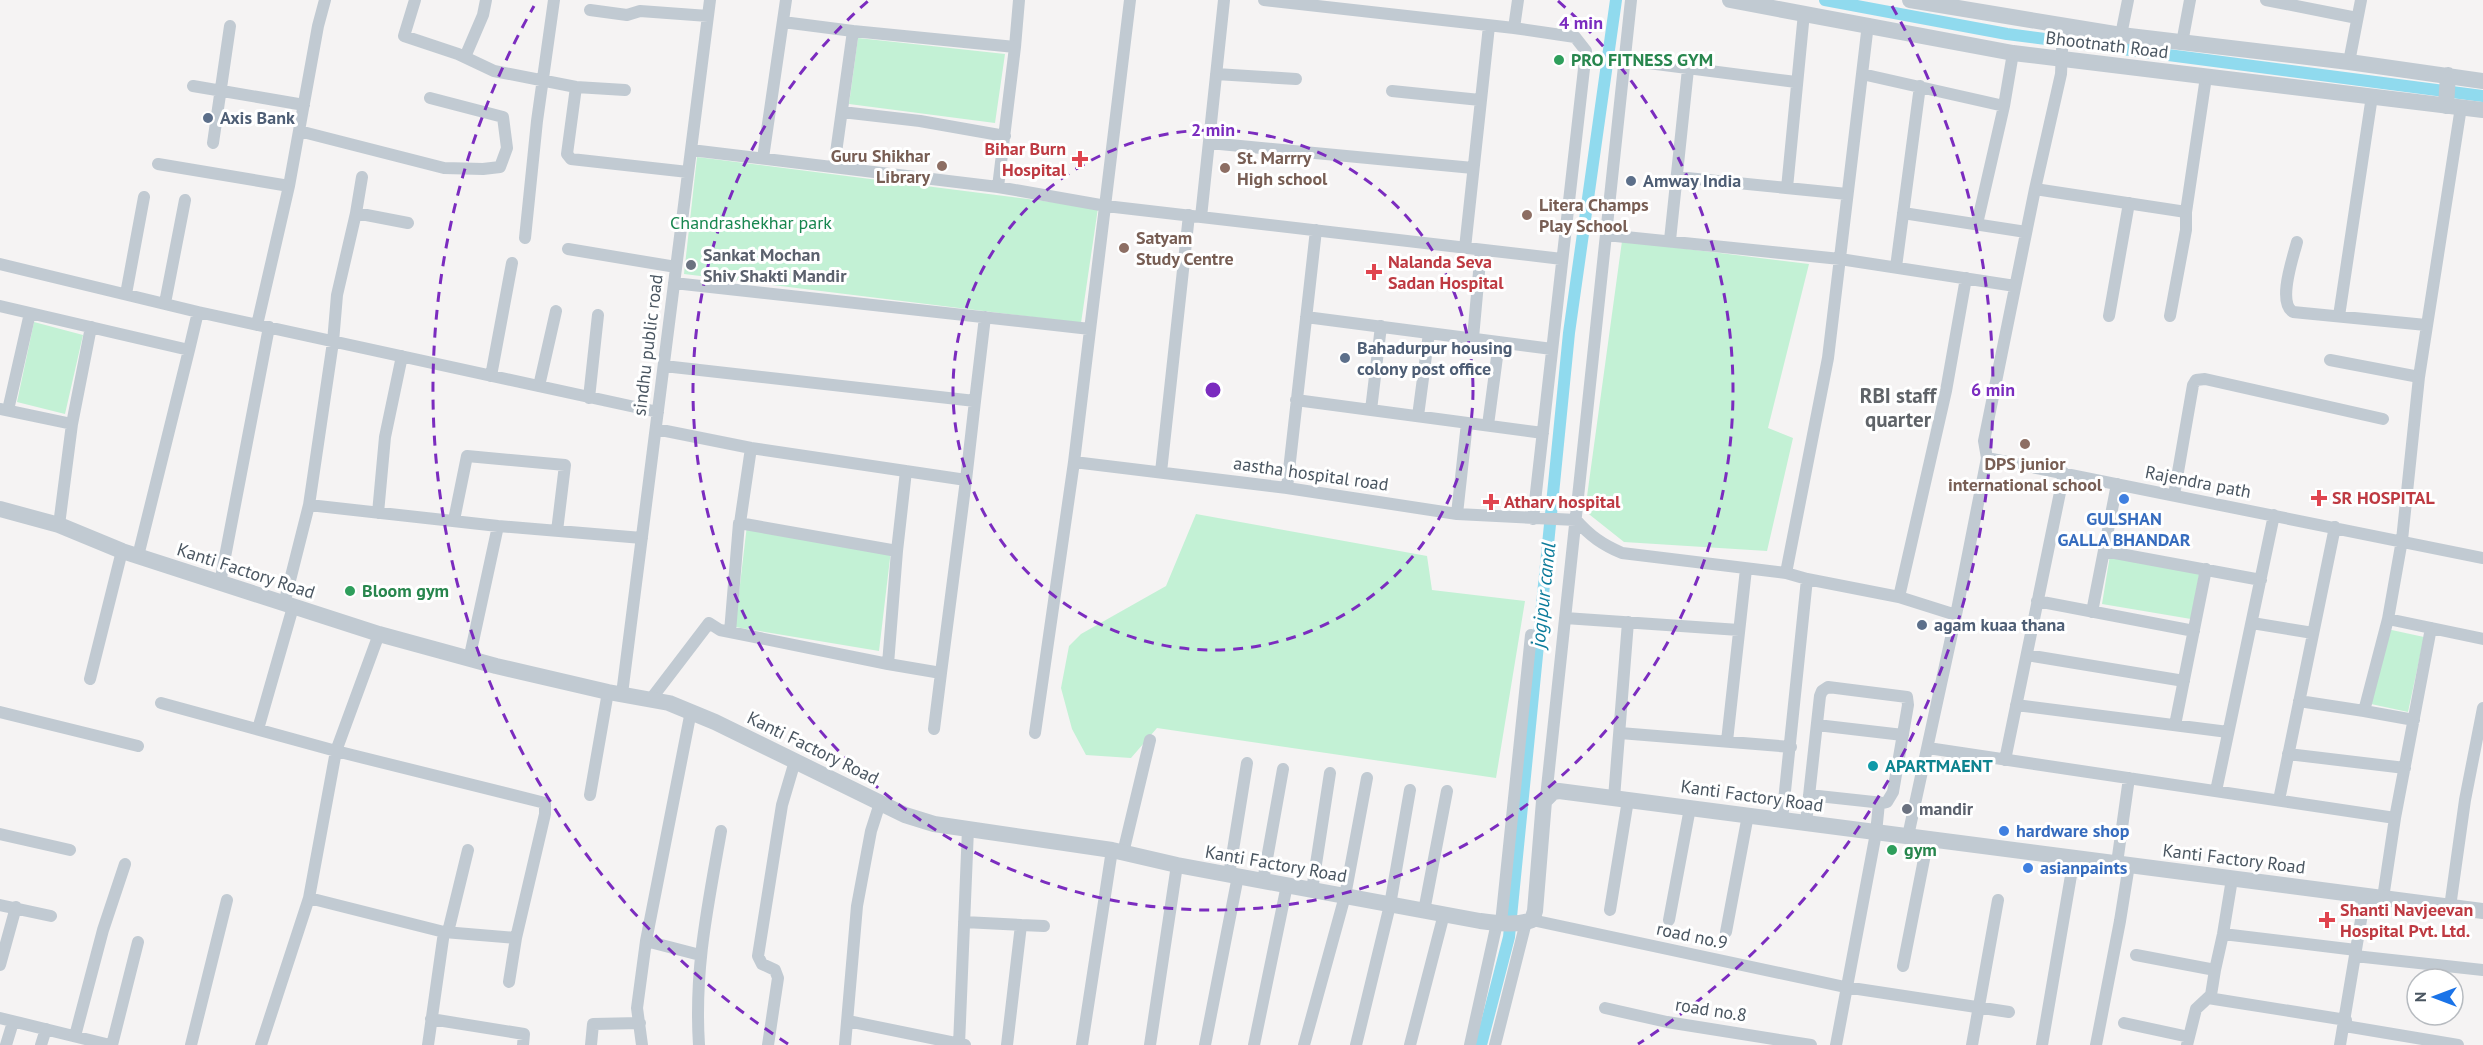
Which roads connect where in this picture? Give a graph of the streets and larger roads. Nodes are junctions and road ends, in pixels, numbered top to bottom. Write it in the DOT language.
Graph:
graph roads {
  1 [pos="325,0"];
  2 [pos="415,0"];
  3 [pos="486,0"];
  4 [pos="554,0"];
  5 [pos="710,0"];
  6 [pos="786,0"];
  7 [pos="1019,0"];
  8 [pos="1130,0"];
  9 [pos="1224,0"];
  10 [pos="1264,0"];
  11 [pos="1518,0"];
  12 [pos="1631,0"];
  13 [pos="1730,0"];
  14 [pos="1910,0"];
  15 [pos="2128,0"];
  16 [pos="2190,0"];
  17 [pos="2266,0"];
  18 [pos="2361,0"];
  19 [pos="590,10"];
  20 [pos="1804,13"];
  21 [pos="708,16"];
  22 [pos="2357,18"];
  23 [pos="783,22"];
  24 [pos="1868,24"];
  25 [pos="1489,26"];
  26 [pos="230,27"];
  27 [pos="1514,28"];
  28 [pos="854,31"];
  29 [pos="2062,32"];
  30 [pos="2121,35"];
  31 [pos="2182,43"];
  32 [pos="1015,47"];
  33 [pos="2013,53"];
  34 [pos="2061,56"];
  35 [pos="465,57"];
  36 [pos="1624,60"];
  37 [pos="2349,62"];
  38 [pos="1688,69"];
  39 [pos="1216,74"];
  40 [pos="1862,74"];
  41 [pos="2206,77"];
  42 [pos="2448,78"];
  43 [pos="1296,79"];
  44 [pos="543,81"];
  45 [pos="2483,81"];
  46 [pos="1796,82"];
  47 [pos="193,86"];
  48 [pos="1920,86"];
  49 [pos="576,87"];
  50 [pos="625,90"];
  51 [pos="219,91"];
  52 [pos="1392,91"];
  53 [pos="2372,96"];
  54 [pos="430,98"];
  55 [pos="1480,100"];
  56 [pos="304,105"];
  57 [pos="2451,105"];
  58 [pos="2004,106"];
  59 [pos="2483,110"];
  60 [pos="842,112"];
  61 [pos="299,131"];
  62 [pos="1005,136"];
  63 [pos="213,142"];
  64 [pos="1209,143"];
  65 [pos="691,150"];
  66 [pos="763,158"];
  67 [pos="158,164"];
  68 [pos="834,167"];
  69 [pos="1473,168"];
  70 [pos="688,172"];
  71 [pos="362,177"];
  72 [pos="1677,177"];
  73 [pos="290,186"];
  74 [pos="998,187"];
  75 [pos="1787,188"];
  76 [pos="2035,189"];
  77 [pos="1847,194"];
  78 [pos="144,197"];
  79 [pos="185,200"];
  80 [pos="2129,203"];
  81 [pos="1106,206"];
  82 [pos="2186,212"];
  83 [pos="356,213"];
  84 [pos="1903,213"];
  85 [pos="1195,216"];
  86 [pos="408,224"];
  87 [pos="1977,224"];
  88 [pos="1316,230"];
  89 [pos="2026,232"];
  90 [pos="1606,235"];
  91 [pos="525,238"];
  92 [pos="1670,240"];
  93 [pos="2296,242"];
  94 [pos="1465,248"];
  95 [pos="568,249"];
  96 [pos="1481,250"];
  97 [pos="1562,259"];
  98 [pos="1840,259"];
  99 [pos="0,264"];
  100 [pos="512,264"];
  101 [pos="676,267"];
  102 [pos="1896,267"];
  103 [pos="1966,278"];
  104 [pos="674,283"];
  105 [pos="2015,286"];
  106 [pos="126,294"];
  107 [pos="165,303"];
  108 [pos="0,306"];
  109 [pos="556,311"];
  110 [pos="198,312"];
  111 [pos="30,313"];
  112 [pos="598,315"];
  113 [pos="1306,316"];
  114 [pos="2109,316"];
  115 [pos="2170,316"];
  116 [pos="2339,316"];
  117 [pos="985,317"];
  118 [pos="2427,325"];
  119 [pos="263,326"];
  120 [pos="1381,326"];
  121 [pos="92,327"];
  122 [pos="1090,329"];
  123 [pos="1429,333"];
  124 [pos="1473,338"];
  125 [pos="333,342"];
  126 [pos="1499,342"];
  127 [pos="1552,349"];
  128 [pos="189,350"];
  129 [pos="402,356"];
  130 [pos="2330,360"];
  131 [pos="664,366"];
  132 [pos="491,376"];
  133 [pos="2419,377"];
  134 [pos="539,386"];
  135 [pos="589,398"];
  136 [pos="1296,400"];
  137 [pos="975,401"];
  138 [pos="4,409"];
  139 [pos="1371,410"];
  140 [pos="658,412"];
  141 [pos="1418,416"];
  142 [pos="2383,419"];
  143 [pos="1467,423"];
  144 [pos="72,424"];
  145 [pos="1488,425"];
  146 [pos="656,429"];
  147 [pos="1543,433"];
  148 [pos="751,448"];
  149 [pos="1987,458"];
  150 [pos="1074,462"];
  151 [pos="906,471"];
  152 [pos="1161,472"];
  153 [pos="2064,473"];
  154 [pos="966,480"];
  155 [pos="2117,484"];
  156 [pos="1287,488"];
  157 [pos="2174,495"];
  158 [pos="309,505"];
  159 [pos="0,509"];
  160 [pos="378,513"];
  161 [pos="1457,514"];
  162 [pos="2274,515"];
  163 [pos="454,520"];
  164 [pos="1538,520"];
  165 [pos="1570,520"];
  166 [pos="740,523"];
  167 [pos="59,525"];
  168 [pos="498,526"];
  169 [pos="2335,527"];
  170 [pos="557,531"];
  171 [pos="642,538"];
  172 [pos="2402,540"];
  173 [pos="897,551"];
  174 [pos="2104,551"];
  175 [pos="130,554"];
  176 [pos="2483,558"];
  177 [pos="1746,568"];
  178 [pos="2206,569"];
  179 [pos="1786,573"];
  180 [pos="1807,579"];
  181 [pos="2261,579"];
  182 [pos="220,583"];
  183 [pos="1899,597"];
  184 [pos="2037,601"];
  185 [pos="289,605"];
  186 [pos="2092,612"];
  187 [pos="1956,615"];
  188 [pos="1565,618"];
  189 [pos="2388,619"];
  190 [pos="1628,622"];
  191 [pos="2252,623"];
  192 [pos="2431,628"];
  193 [pos="1739,630"];
  194 [pos="2194,631"];
  195 [pos="730,632"];
  196 [pos="2313,633"];
  197 [pos="379,634"];
  198 [pos="1531,634"];
  199 [pos="2483,639"];
  200 [pos="2026,655"];
  201 [pos="469,660"];
  202 [pos="888,664"];
  203 [pos="941,673"];
  204 [pos="90,679"];
  205 [pos="2184,681"];
  206 [pos="615,693"];
  207 [pos="651,699"];
  208 [pos="2299,701"];
  209 [pos="161,703"];
  210 [pos="2016,705"];
  211 [pos="690,711"];
  212 [pos="2364,711"];
  213 [pos="0,712"];
  214 [pos="2483,713"];
  215 [pos="2414,720"];
  216 [pos="1817,725"];
  217 [pos="2175,725"];
  218 [pos="258,729"];
  219 [pos="934,729"];
  220 [pos="2229,732"];
  221 [pos="1035,733"];
  222 [pos="1620,733"];
  223 [pos="1903,735"];
  224 [pos="1150,740"];
  225 [pos="1727,741"];
  226 [pos="138,746"];
  227 [pos="1791,747"];
  228 [pos="1928,748"];
  229 [pos="336,751"];
  230 [pos="2288,754"];
  231 [pos="2005,760"];
  232 [pos="795,761"];
  233 [pos="1246,763"];
  234 [pos="2404,768"];
  235 [pos="1283,769"];
  236 [pos="1330,773"];
  237 [pos="1367,778"];
  238 [pos="2129,778"];
  239 [pos="1410,790"];
  240 [pos="1448,791"];
  241 [pos="2216,791"];
  242 [pos="590,795"];
  243 [pos="1809,795"];
  244 [pos="1546,797"];
  245 [pos="1621,799"];
  246 [pos="2279,800"];
  247 [pos="880,803"];
  248 [pos="1879,803"];
  249 [pos="1690,808"];
  250 [pos="1748,815"];
  251 [pos="2395,818"];
  252 [pos="1782,820"];
  253 [pos="1806,823"];
  254 [pos="968,829"];
  255 [pos="721,831"];
  256 [pos="1876,832"];
  257 [pos="0,834"];
  258 [pos="1908,836"];
  259 [pos="1928,839"];
  260 [pos="70,850"];
  261 [pos="468,850"];
  262 [pos="1118,851"];
  263 [pos="2074,858"];
  264 [pos="125,864"];
  265 [pos="2123,864"];
  266 [pos="1177,865"];
  267 [pos="1233,876"];
  268 [pos="2232,879"];
  269 [pos="1263,881"];
  270 [pos="1287,885"];
  271 [pos="1312,890"];
  272 [pos="1345,896"];
  273 [pos="2365,896"];
  274 [pos="309,898"];
  275 [pos="2383,898"];
  276 [pos="227,900"];
  277 [pos="1998,900"];
  278 [pos="1390,904"];
  279 [pos="0,905"];
  280 [pos="2450,907"];
  281 [pos="16,908"];
  282 [pos="1610,910"];
  283 [pos="1424,911"];
  284 [pos="2483,911"];
  285 [pos="1444,914"];
  286 [pos="51,916"];
  287 [pos="1669,920"];
  288 [pos="964,922"];
  289 [pos="1514,922"];
  290 [pos="1021,925"];
  291 [pos="1044,926"];
  292 [pos="446,932"];
  293 [pos="1726,932"];
  294 [pos="2223,934"];
  295 [pos="516,938"];
  296 [pos="645,941"];
  297 [pos="138,942"];
  298 [pos="2356,953"];
  299 [pos="699,955"];
  300 [pos="2136,955"];
  301 [pos="0,965"];
  302 [pos="1903,966"];
  303 [pos="2215,970"];
  304 [pos="2483,970"];
  305 [pos="509,982"];
  306 [pos="1845,987"];
  307 [pos="2208,998"];
  308 [pos="1605,1008"];
  309 [pos="1977,1008"];
  310 [pos="2009,1012"];
  311 [pos="0,1018"];
  312 [pos="431,1019"];
  313 [pos="848,1021"];
  314 [pos="13,1022"];
  315 [pos="640,1023"];
  316 [pos="2124,1023"];
  317 [pos="2345,1023"];
  318 [pos="46,1029"];
  319 [pos="75,1036"];
  320 [pos="2188,1041"];
  321 [pos="6,1045"];
  322 [pos="41,1045"];
  323 [pos="111,1045"];
  324 [pos="190,1045"];
  325 [pos="261,1045"];
  326 [pos="428,1045"];
  327 [pos="523,1045"];
  328 [pos="591,1045"];
  329 [pos="642,1045"];
  330 [pos="699,1045"];
  331 [pos="768,1045"];
  332 [pos="845,1045"];
  333 [pos="958,1045"];
  334 [pos="967,1045"];
  335 [pos="1007,1045"];
  336 [pos="1082,1045"];
  337 [pos="1150,1045"];
  338 [pos="1205,1045"];
  339 [pos="1254,1045"];
  340 [pos="1304,1045"];
  341 [pos="1356,1045"];
  342 [pos="1410,1045"];
  343 [pos="1470,1045"];
  344 [pos="1495,1045"];
  345 [pos="1811,1045"];
  346 [pos="1836,1045"];
  347 [pos="1972,1045"];
  348 [pos="2042,1045"];
  349 [pos="2096,1045"];
  350 [pos="2340,1045"];
  351 [pos="2458,1045"];
  1 -- 56 [label="street"];
  2 -- 35 [label="street"];
  3 -- 35 [label="street"];
  4 -- 44 [label="street"];
  5 -- 21 [label="street, sindhu public road"];
  6 -- 23 [label="street"];
  7 -- 32 [label="street"];
  8 -- 81 [label="street"];
  9 -- 39 [label="street"];
  10 -- 25 [label="street"];
  11 -- 27 [label="street"];
  12 -- 36 [label="street"];
  13 -- 20 [label="street, Bhootnath Road"];
  14 -- 29 [label="street, Bhootnath Road"];
  15 -- 30 [label="street"];
  16 -- 31 [label="street"];
  17 -- 22 [label="street"];
  18 -- 22 [label="street"];
  19 -- 21 [label="street"];
  20 -- 24 [label="street, Bhootnath Road"];
  20 -- 46 [label="street"];
  21 -- 65 [label="street, sindhu public road"];
  22 -- 37 [label="street"];
  23 -- 28 [label="street"];
  23 -- 66 [label="street"];
  24 -- 33 [label="street, Bhootnath Road"];
  24 -- 40 [label="street"];
  25 -- 27 [label="street"];
  25 -- 55 [label="street"];
  26 -- 51 [label="street"];
  27 -- 97 [label="street"];
  28 -- 32 [label="street"];
  28 -- 60 [label="street"];
  29 -- 30 [label="street, Bhootnath Road"];
  29 -- 34 [label="street"];
  30 -- 31 [label="street, Bhootnath Road"];
  31 -- 37 [label="street, Bhootnath Road"];
  32 -- 62 [label="street"];
  33 -- 34 [label="street, Bhootnath Road"];
  33 -- 58 [label="street"];
  34 -- 41 [label="street, Bhootnath Road"];
  34 -- 76 [label="street"];
  35 -- 44 [label="street"];
  36 -- 38 [label="street"];
  36 -- 90 [label="street"];
  37 -- 42 [label="street, Bhootnath Road"];
  38 -- 46 [label="street"];
  38 -- 72 [label="street"];
  39 -- 43 [label="street"];
  39 -- 64 [label="street"];
  40 -- 48 [label="street"];
  40 -- 77 [label="street"];
  41 -- 53 [label="street, Bhootnath Road"];
  41 -- 82 [label="street"];
  42 -- 45 [label="street, Bhootnath Road"];
  42 -- 57 [label="street"];
  44 -- 49 [label="street"];
  44 -- 91 [label="street"];
  46 -- 75 [label="street"];
  47 -- 51 [label="street"];
  48 -- 58 [label="street"];
  48 -- 84 [label="street"];
  49 -- 50 [label="street"];
  49 -- 70 [label="street"];
  51 -- 56 [label="street"];
  51 -- 63 [label="street"];
  52 -- 55 [label="street"];
  53 -- 57 [label="street, Bhootnath Road"];
  53 -- 116 [label="street"];
  54 -- 61 [label="street"];
  55 -- 69 [label="street"];
  56 -- 61 [label="street"];
  57 -- 59 [label="street, Bhootnath Road"];
  57 -- 118 [label="street"];
  58 -- 87 [label="street"];
  60 -- 62 [label="street"];
  60 -- 68 [label="street"];
  61 -- 73 [label="street"];
  62 -- 74 [label="street"];
  64 -- 69 [label="street"];
  64 -- 85 [label="street"];
  65 -- 66 [label="street"];
  65 -- 70 [label="street, sindhu public road"];
  66 -- 68 [label="street"];
  67 -- 73 [label="street"];
  68 -- 74 [label="street"];
  69 -- 94 [label="street"];
  70 -- 101 [label="street, sindhu public road"];
  71 -- 83 [label="street"];
  72 -- 75 [label="street"];
  72 -- 92 [label="street"];
  73 -- 119 [label="street"];
  74 -- 81 [label="street"];
  75 -- 77 [label="street"];
  76 -- 80 [label="street"];
  76 -- 89 [label="street"];
  77 -- 98 [label="street"];
  78 -- 106 [label="street"];
  79 -- 107 [label="street"];
  80 -- 82 [label="street"];
  80 -- 114 [label="street"];
  81 -- 85 [label="street"];
  81 -- 122 [label="street"];
  82 -- 115 [label="street"];
  83 -- 86 [label="street"];
  83 -- 125 [label="street"];
  84 -- 87 [label="street"];
  84 -- 102 [label="street"];
  85 -- 88 [label="street"];
  85 -- 152 [label="street"];
  87 -- 89 [label="street"];
  88 -- 94 [label="street"];
  88 -- 113 [label="street"];
  89 -- 105 [label="street"];
  90 -- 92 [label="street"];
  90 -- 165 [label="street"];
  92 -- 98 [label="street"];
  93 -- 116 [label="street"];
  94 -- 96 [label="street"];
  95 -- 101 [label="street"];
  96 -- 97 [label="street"];
  96 -- 124 [label="street"];
  97 -- 127 [label="street"];
  98 -- 102 [label="street"];
  98 -- 179 [label="street"];
  99 -- 106 [label="street"];
  100 -- 132 [label="street"];
  101 -- 104 [label="street, sindhu public road"];
  102 -- 103 [label="street"];
  103 -- 105 [label="street"];
  103 -- 183 [label="street"];
  104 -- 117 [label="street"];
  104 -- 131 [label="street, sindhu public road"];
  105 -- 149 [label="street"];
  106 -- 107 [label="street"];
  107 -- 110 [label="street"];
  108 -- 111 [label="street"];
  109 -- 134 [label="street"];
  110 -- 119 [label="street"];
  110 -- 128 [label="street"];
  111 -- 121 [label="street"];
  111 -- 138 [label="street"];
  112 -- 135 [label="street"];
  113 -- 120 [label="street"];
  113 -- 136 [label="street"];
  116 -- 118 [label="street"];
  117 -- 122 [label="street"];
  117 -- 137 [label="street"];
  118 -- 133 [label="street"];
  119 -- 125 [label="street"];
  119 -- 182 [label="street"];
  120 -- 123 [label="street"];
  120 -- 139 [label="street"];
  121 -- 128 [label="street"];
  121 -- 144 [label="street"];
  122 -- 150 [label="street"];
  123 -- 124 [label="street"];
  123 -- 141 [label="street"];
  124 -- 126 [label="street"];
  125 -- 129 [label="street"];
  125 -- 158 [label="street"];
  126 -- 127 [label="street"];
  126 -- 145 [label="street"];
  127 -- 147 [label="street"];
  128 -- 175 [label="street"];
  129 -- 132 [label="street"];
  129 -- 160 [label="street"];
  130 -- 133 [label="street"];
  131 -- 137 [label="street"];
  131 -- 140 [label="street, sindhu public road"];
  132 -- 134 [label="street"];
  133 -- 172 [label="street"];
  134 -- 135 [label="street"];
  135 -- 140 [label="street"];
  136 -- 139 [label="street"];
  136 -- 156 [label="street"];
  137 -- 154 [label="street"];
  138 -- 144 [label="street"];
  139 -- 141 [label="street"];
  140 -- 146 [label="street, sindhu public road"];
  141 -- 143 [label="street"];
  142 -- 157 [label="street"];
  143 -- 145 [label="street"];
  143 -- 161 [label="street"];
  144 -- 167 [label="street"];
  145 -- 147 [label="street"];
  146 -- 148 [label="street"];
  146 -- 171 [label="street, sindhu public road"];
  147 -- 164 [label="street"];
  148 -- 151 [label="street"];
  148 -- 166 [label="street"];
  149 -- 153 [label="street, Rajendra path"];
  149 -- 187 [label="street"];
  150 -- 152 [label="street, aastha hospital road"];
  150 -- 221 [label="street"];
  151 -- 154 [label="street"];
  151 -- 173 [label="street"];
  152 -- 156 [label="street, aastha hospital road"];
  153 -- 155 [label="street, Rajendra path"];
  153 -- 184 [label="street"];
  154 -- 203 [label="street"];
  155 -- 157 [label="street, Rajendra path"];
  155 -- 174 [label="street"];
  156 -- 161 [label="street, aastha hospital road"];
  157 -- 162 [label="street, Rajendra path"];
  158 -- 160 [label="street"];
  158 -- 185 [label="street"];
  159 -- 167 [label="street, Kanti Factory Road"];
  160 -- 163 [label="street"];
  161 -- 164 [label="street, aastha hospital road"];
  162 -- 169 [label="street, Rajendra path"];
  162 -- 181 [label="street"];
  163 -- 168 [label="street"];
  163 -- 170 [label="street"];
  164 -- 165 [label="street, aastha hospital road"];
  165 -- 177 [label="street"];
  165 -- 188 [label="street"];
  166 -- 173 [label="street"];
  166 -- 195 [label="street"];
  167 -- 175 [label="street, Kanti Factory Road"];
  168 -- 170 [label="street"];
  168 -- 201 [label="street"];
  169 -- 172 [label="street, Rajendra path"];
  169 -- 196 [label="street"];
  170 -- 171 [label="street"];
  171 -- 206 [label="street, sindhu public road"];
  172 -- 176 [label="street, Rajendra path"];
  172 -- 189 [label="street"];
  173 -- 202 [label="street"];
  174 -- 178 [label="street"];
  174 -- 186 [label="street"];
  175 -- 182 [label="street, Kanti Factory Road"];
  175 -- 204 [label="street"];
  177 -- 179 [label="street"];
  177 -- 193 [label="street"];
  178 -- 181 [label="street"];
  178 -- 194 [label="street"];
  179 -- 180 [label="street"];
  180 -- 183 [label="street"];
  180 -- 227 [label="street"];
  181 -- 191 [label="street"];
  182 -- 185 [label="street, Kanti Factory Road"];
  183 -- 187 [label="street"];
  184 -- 186 [label="street"];
  184 -- 200 [label="street"];
  185 -- 197 [label="street, Kanti Factory Road"];
  185 -- 218 [label="street"];
  186 -- 194 [label="street"];
  187 -- 228 [label="street"];
  188 -- 190 [label="street"];
  188 -- 244 [label="street"];
  189 -- 192 [label="street"];
  189 -- 212 [label="street"];
  190 -- 193 [label="street"];
  190 -- 222 [label="street"];
  191 -- 196 [label="street"];
  191 -- 220 [label="street"];
  192 -- 199 [label="street"];
  192 -- 215 [label="street"];
  193 -- 225 [label="street"];
  194 -- 205 [label="street"];
  195 -- 202 [label="street"];
  195 -- 207 [label="street"];
  196 -- 208 [label="street"];
  197 -- 201 [label="street, Kanti Factory Road"];
  197 -- 229 [label="street"];
  198 -- 289 [label="street"];
  200 -- 205 [label="street"];
  200 -- 210 [label="street"];
  201 -- 206 [label="street, Kanti Factory Road"];
  202 -- 203 [label="street"];
  203 -- 219 [label="street"];
  205 -- 217 [label="street"];
  206 -- 207 [label="street, Kanti Factory Road"];
  206 -- 242 [label="street, sindhu public road"];
  207 -- 211 [label="street, Kanti Factory Road"];
  208 -- 212 [label="street"];
  208 -- 230 [label="street"];
  209 -- 218 [label="street"];
  210 -- 217 [label="street"];
  210 -- 231 [label="street"];
  211 -- 232 [label="street, Kanti Factory Road"];
  211 -- 296 [label="street"];
  212 -- 215 [label="street"];
  213 -- 226 [label="street"];
  214 -- 280 [label="street"];
  215 -- 234 [label="street"];
  216 -- 223 [label="street"];
  216 -- 223 [label="street"];
  216 -- 243 [label="street"];
  217 -- 220 [label="street"];
  218 -- 229 [label="street"];
  220 -- 241 [label="street"];
  222 -- 225 [label="street"];
  222 -- 245 [label="street"];
  223 -- 248 [label="street"];
  224 -- 262 [label="street"];
  225 -- 227 [label="street"];
  227 -- 252 [label="street"];
  228 -- 231 [label="street"];
  228 -- 258 [label="street"];
  229 -- 274 [label="street"];
  229 -- 295 [label="street"];
  230 -- 234 [label="street"];
  230 -- 246 [label="street"];
  231 -- 238 [label="street"];
  232 -- 247 [label="street, Kanti Factory Road"];
  232 -- 331 [label="street"];
  233 -- 267 [label="street"];
  234 -- 251 [label="street"];
  235 -- 269 [label="street"];
  236 -- 271 [label="street"];
  237 -- 272 [label="street"];
  238 -- 241 [label="street"];
  238 -- 265 [label="street"];
  239 -- 278 [label="street"];
  240 -- 283 [label="street"];
  241 -- 246 [label="street"];
  243 -- 248 [label="street"];
  243 -- 253 [label="street"];
  244 -- 245 [label="street, Kanti Factory Road"];
  244 -- 289 [label="street"];
  245 -- 249 [label="street, Kanti Factory Road"];
  245 -- 282 [label="street"];
  246 -- 251 [label="street"];
  247 -- 254 [label="street, Kanti Factory Road"];
  247 -- 313 [label="street"];
  248 -- 256 [label="street"];
  249 -- 250 [label="street, Kanti Factory Road"];
  249 -- 287 [label="street"];
  250 -- 252 [label="street, Kanti Factory Road"];
  250 -- 293 [label="street"];
  251 -- 275 [label="street"];
  252 -- 253 [label="street, Kanti Factory Road"];
  253 -- 256 [label="street, Kanti Factory Road"];
  254 -- 262 [label="street, Kanti Factory Road"];
  254 -- 288 [label="street"];
  255 -- 299 [label="street"];
  256 -- 258 [label="street, Kanti Factory Road"];
  256 -- 306 [label="street"];
  257 -- 260 [label="street"];
  258 -- 259 [label="street, Kanti Factory Road"];
  259 -- 263 [label="street, Kanti Factory Road"];
  259 -- 302 [label="street"];
  261 -- 292 [label="street"];
  262 -- 266 [label="street, Kanti Factory Road"];
  262 -- 336 [label="street"];
  263 -- 265 [label="street, Kanti Factory Road"];
  263 -- 348 [label="street"];
  264 -- 319 [label="street"];
  265 -- 268 [label="street, Kanti Factory Road"];
  265 -- 349 [label="street"];
  266 -- 267 [label="street, Kanti Factory Road"];
  266 -- 337 [label="street"];
  267 -- 269 [label="street, Kanti Factory Road"];
  267 -- 338 [label="street"];
  268 -- 273 [label="street, Kanti Factory Road"];
  268 -- 294 [label="street"];
  269 -- 270 [label="street, Kanti Factory Road"];
  270 -- 271 [label="street, Kanti Factory Road"];
  270 -- 339 [label="street"];
  271 -- 272 [label="street, Kanti Factory Road"];
  272 -- 278 [label="street, Kanti Factory Road"];
  272 -- 340 [label="street"];
  273 -- 275 [label="street, Kanti Factory Road"];
  273 -- 298 [label="street"];
  274 -- 292 [label="street"];
  274 -- 325 [label="street"];
  275 -- 280 [label="street, Kanti Factory Road"];
  276 -- 324 [label="street"];
  277 -- 309 [label="street"];
  278 -- 283 [label="street, Kanti Factory Road"];
  278 -- 341 [label="street"];
  279 -- 281 [label="street"];
  280 -- 284 [label="street, Kanti Factory Road"];
  281 -- 286 [label="street"];
  281 -- 301 [label="street"];
  283 -- 285 [label="street, Kanti Factory Road"];
  285 -- 289 [label="street, Kanti Factory Road"];
  285 -- 342 [label="street"];
  288 -- 290 [label="street"];
  288 -- 333 [label="street"];
  289 -- 306 [label="street, road no.9"];
  289 -- 343 [label="street"];
  289 -- 344 [label="street"];
  290 -- 291 [label="street"];
  290 -- 335 [label="street"];
  292 -- 295 [label="street"];
  292 -- 312 [label="street"];
  294 -- 298 [label="street"];
  294 -- 303 [label="street"];
  295 -- 305 [label="street"];
  296 -- 299 [label="street"];
  296 -- 315 [label="street"];
  297 -- 323 [label="street"];
  298 -- 304 [label="street"];
  298 -- 317 [label="street"];
  299 -- 330 [label="street"];
  300 -- 303 [label="street"];
  303 -- 307 [label="street"];
  306 -- 309 [label="street, road no.9"];
  306 -- 346 [label="street"];
  307 -- 317 [label="street"];
  307 -- 320 [label="street"];
  308 -- 345 [label="street, road no.8"];
  309 -- 310 [label="street, road no.9"];
  309 -- 347 [label="street"];
  311 -- 314 [label="street"];
  312 -- 326 [label="street"];
  312 -- 327 [label="street"];
  313 -- 332 [label="street"];
  313 -- 333 [label="street"];
  314 -- 318 [label="street"];
  314 -- 321 [label="street"];
  315 -- 328 [label="street"];
  315 -- 329 [label="street"];
  316 -- 320 [label="street"];
  317 -- 350 [label="street"];
  317 -- 351 [label="street"];
  318 -- 319 [label="street"];
  318 -- 322 [label="street"];
  319 -- 323 [label="street"];
  333 -- 334 [label="street"];
}
